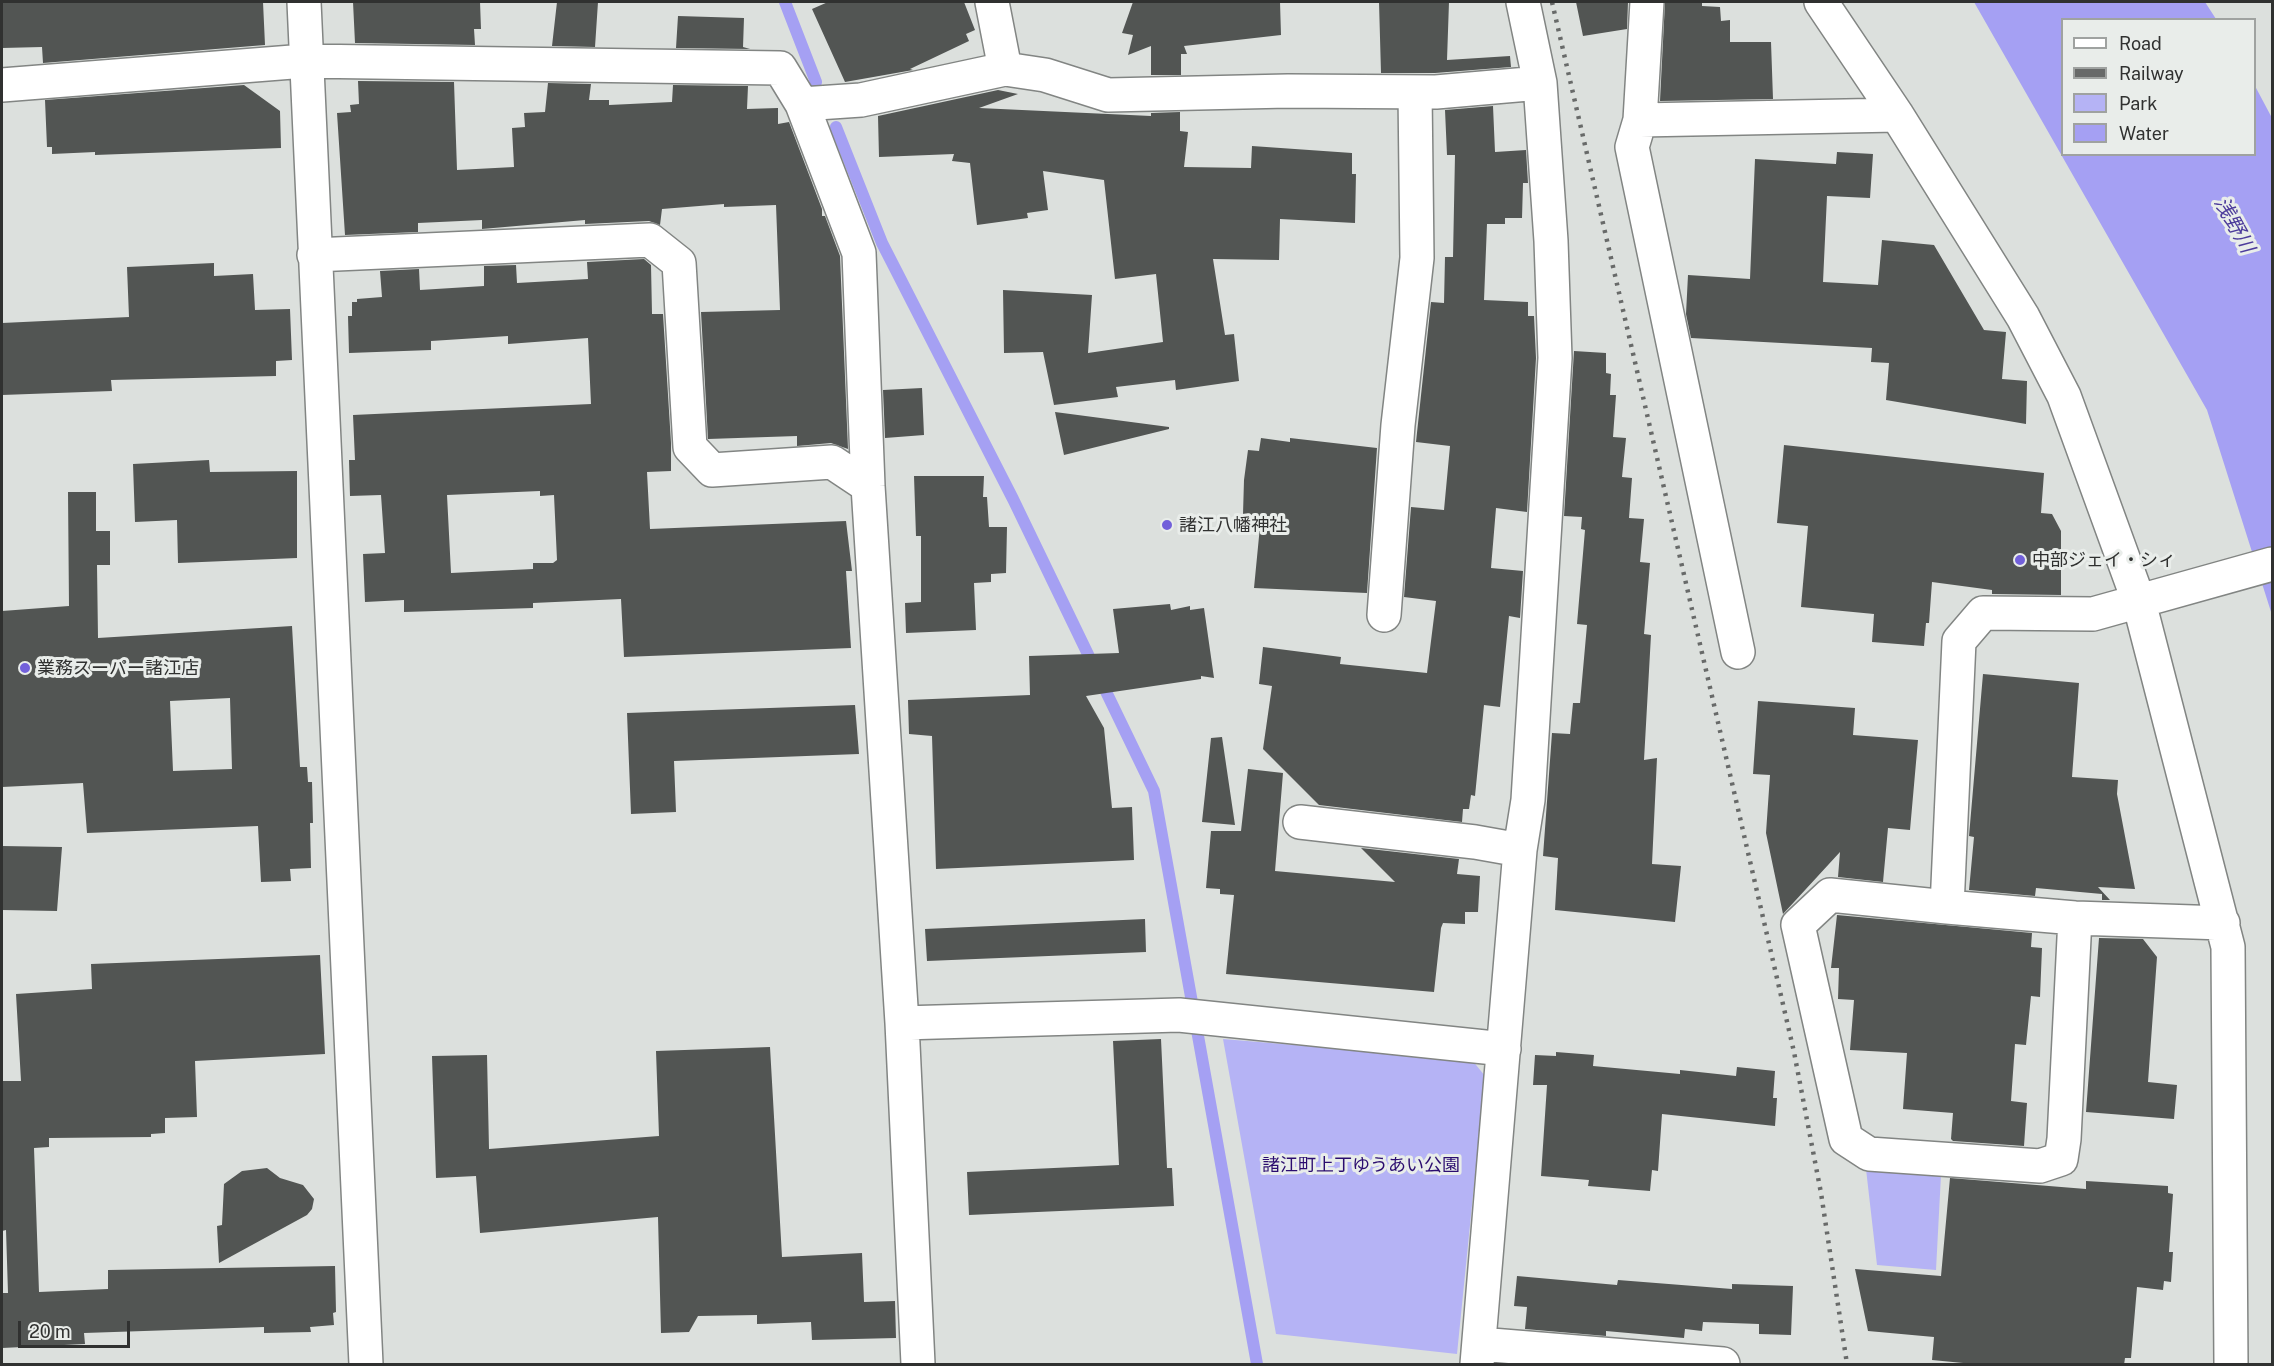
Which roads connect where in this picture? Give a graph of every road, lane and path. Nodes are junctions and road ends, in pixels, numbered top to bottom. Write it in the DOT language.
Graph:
graph roads {
  1 [pos="304,2"];
  2 [pos="992,2"];
  3 [pos="1523,2"];
  4 [pos="1647,2"];
  5 [pos="1819,2"];
  6 [pos="305,62"];
  7 [pos="1005,69"];
  8 [pos="1540,83"];
  9 [pos="2,85"];
  10 [pos="1415,92"];
  11 [pos="802,104"];
  12 [pos="1898,115"];
  13 [pos="1640,120"];
  14 [pos="314,255"];
  15 [pos="868,486"];
  16 [pos="2272,564"];
  17 [pos="2139,602"];
  18 [pos="1384,615"];
  19 [pos="1738,652"];
  20 [pos="1300,822"];
  21 [pos="1520,850"];
  22 [pos="1947,906"];
  23 [pos="2074,918"];
  24 [pos="2223,923"];
  25 [pos="902,1023"];
  26 [pos="1504,1049"];
  27 [pos="1478,1354"];
  28 [pos="366,1365"];
  29 [pos="918,1365"];
  30 [pos="1723,1365"];
  31 [pos="2232,1365"];
  1 -- 6 [label="street"];
  2 -- 7 [label="street"];
  3 -- 8 [label="street"];
  4 -- 13 [label="street"];
  5 -- 12 [label="street"];
  6 -- 9 [label="street"];
  6 -- 11 [label="street"];
  6 -- 14 [label="street"];
  7 -- 10 [label="street"];
  7 -- 11 [label="street"];
  8 -- 10 [label="street"];
  8 -- 21 [label="street"];
  10 -- 18 [label="street"];
  11 -- 15 [label="street"];
  12 -- 13 [label="street"];
  12 -- 17 [label="street"];
  13 -- 19 [label="street"];
  14 -- 15 [label="street"];
  14 -- 28 [label="street"];
  15 -- 25 [label="street"];
  16 -- 17 [label="street"];
  17 -- 22 [label="street"];
  17 -- 24 [label="street"];
  20 -- 21 [label="street"];
  21 -- 26 [label="street"];
  22 -- 23 [label="street"];
  22 -- 23 [label="street"];
  23 -- 24 [label="street"];
  24 -- 31 [label="street"];
  25 -- 26 [label="street"];
  25 -- 29 [label="street"];
  26 -- 27 [label="street"];
  27 -- 30 [label="street"];
}
